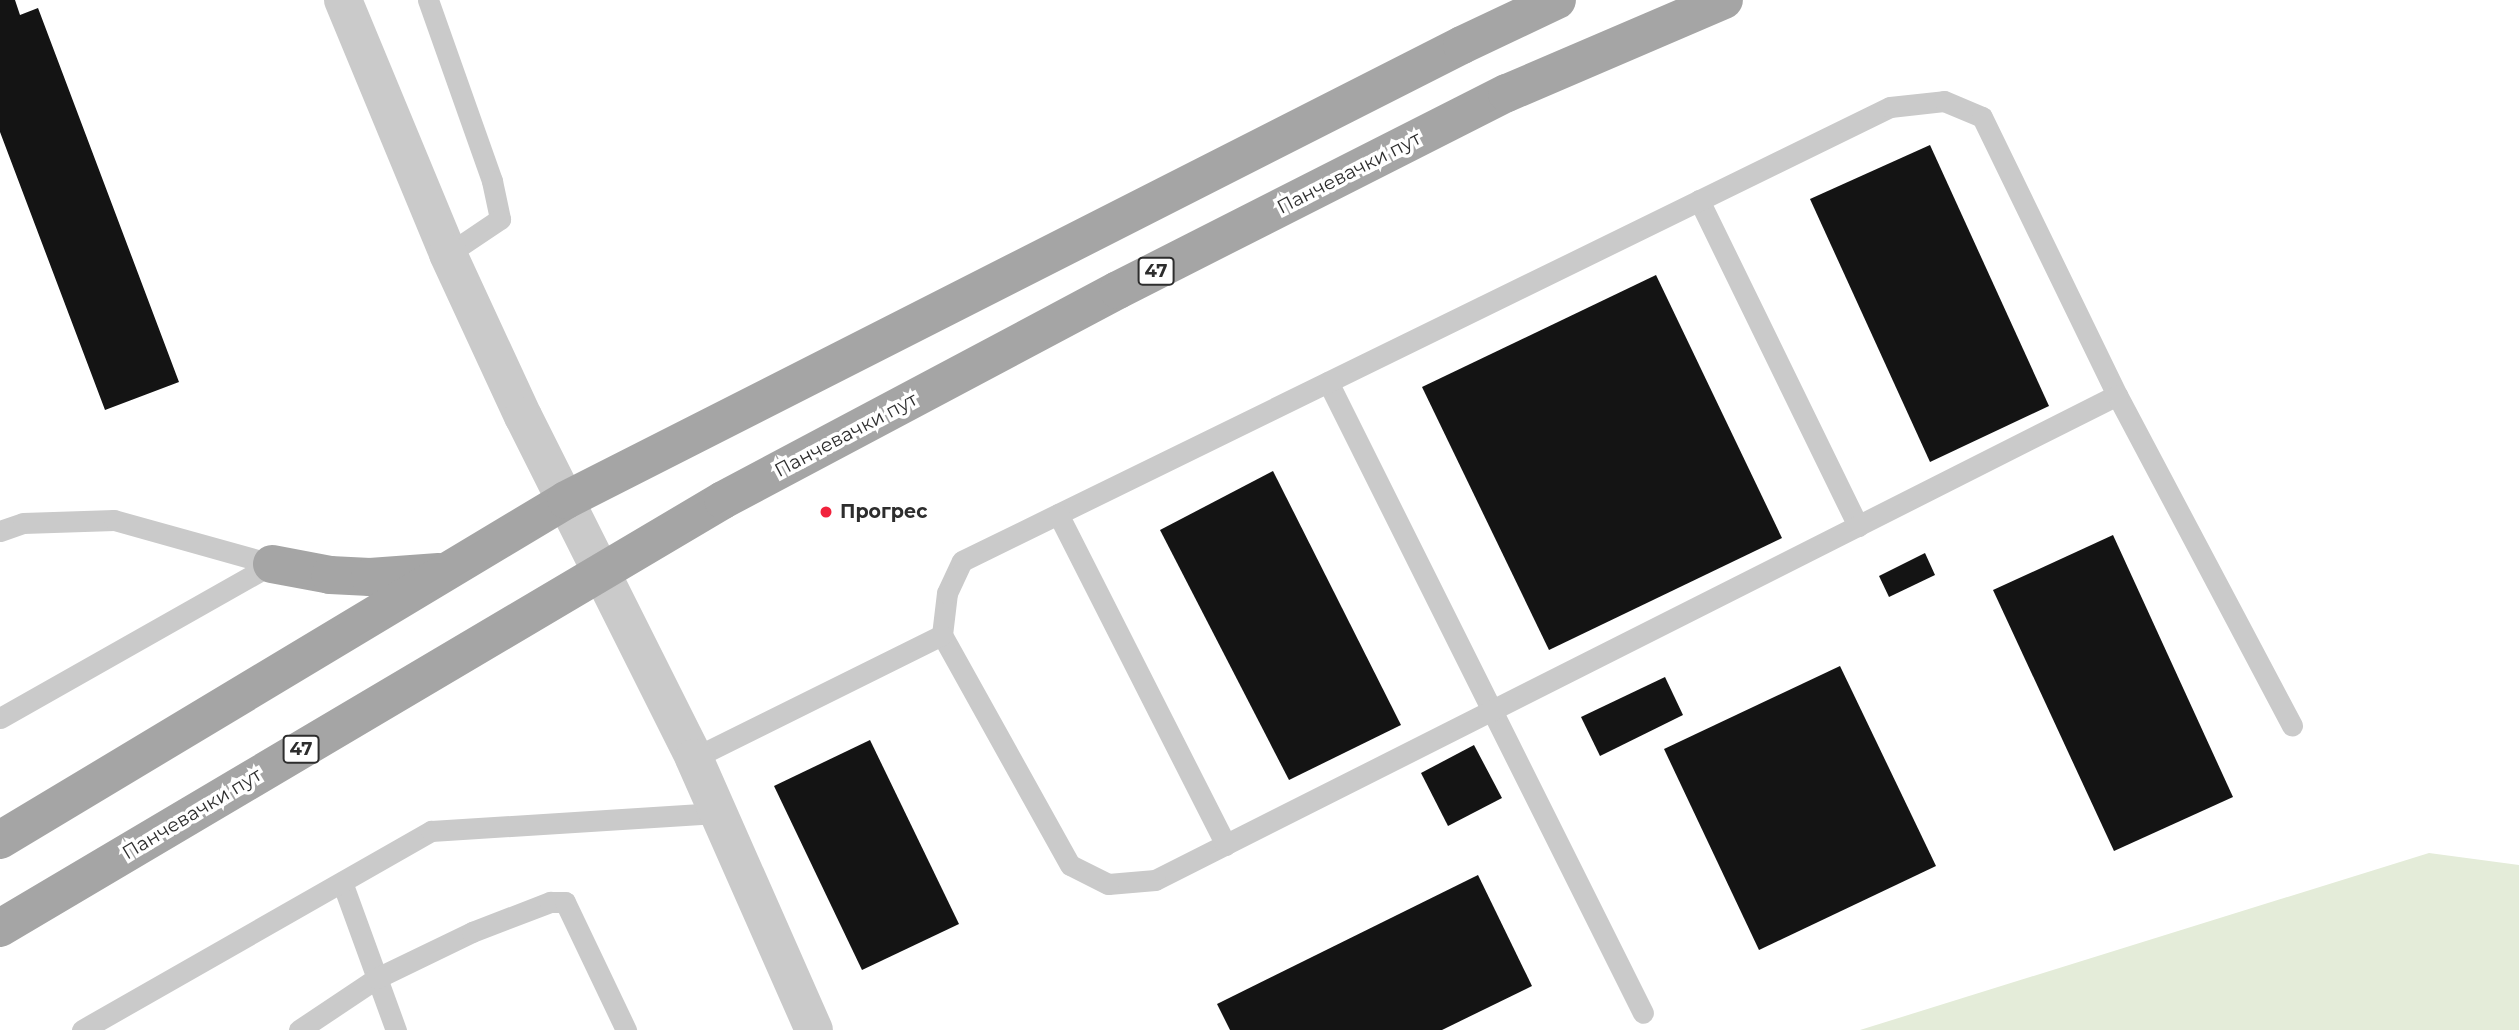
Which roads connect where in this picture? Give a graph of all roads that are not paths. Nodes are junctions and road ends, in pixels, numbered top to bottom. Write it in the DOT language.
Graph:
graph roads {
  1 [pos="343,0"];
  2 [pos="428,0"];
  3 [pos="1557,0"];
  4 [pos="1724,0"];
  5 [pos="1699,200"];
  6 [pos="447,254"];
  7 [pos="1328,382"];
  8 [pos="2117,396"];
  9 [pos="566,500"];
  10 [pos="1058,514"];
  11 [pos="1858,527"];
  12 [pos="0,531"];
  13 [pos="272,564"];
  14 [pos="602,570"];
  15 [pos="448,571"];
  16 [pos="942,635"];
  17 [pos="1492,710"];
  18 [pos="0,718"];
  19 [pos="2292,726"];
  20 [pos="694,758"];
  21 [pos="716,813"];
  22 [pos="0,840"];
  23 [pos="1226,845"];
  24 [pos="342,882"];
  25 [pos="0,928"];
  26 [pos="377,978"];
  27 [pos="1643,1013"];
  28 [pos="82,1030"];
  29 [pos="299,1030"];
  30 [pos="396,1030"];
  31 [pos="626,1030"];
  32 [pos="814,1030"];
  1 -- 6 [label="street"];
  2 -- 6 [label="lane"];
  3 -- 9 [label="main road"];
  4 -- 14 [label="main road, Панчевачки пут / 47"];
  5 -- 7 [label="lane"];
  5 -- 8 [label="lane"];
  5 -- 11 [label="lane"];
  6 -- 9 [label="street"];
  7 -- 10 [label="lane"];
  7 -- 17 [label="lane"];
  8 -- 11 [label="lane"];
  8 -- 19 [label="lane"];
  9 -- 14 [label="street"];
  9 -- 15 [label="main road"];
  10 -- 16 [label="lane"];
  10 -- 23 [label="lane"];
  11 -- 17 [label="lane"];
  12 -- 13 [label="lane"];
  13 -- 15 [label="main road"];
  13 -- 18 [label="lane"];
  14 -- 20 [label="street"];
  14 -- 25 [label="main road, Панчевачки пут / 47"];
  15 -- 22 [label="main road"];
  16 -- 20 [label="lane"];
  16 -- 23 [label="lane"];
  17 -- 23 [label="lane"];
  17 -- 27 [label="lane"];
  20 -- 21 [label="street"];
  21 -- 24 [label="lane"];
  21 -- 32 [label="street"];
  24 -- 26 [label="lane"];
  24 -- 28 [label="lane"];
  26 -- 29 [label="lane"];
  26 -- 30 [label="lane"];
  26 -- 31 [label="lane"];
}
